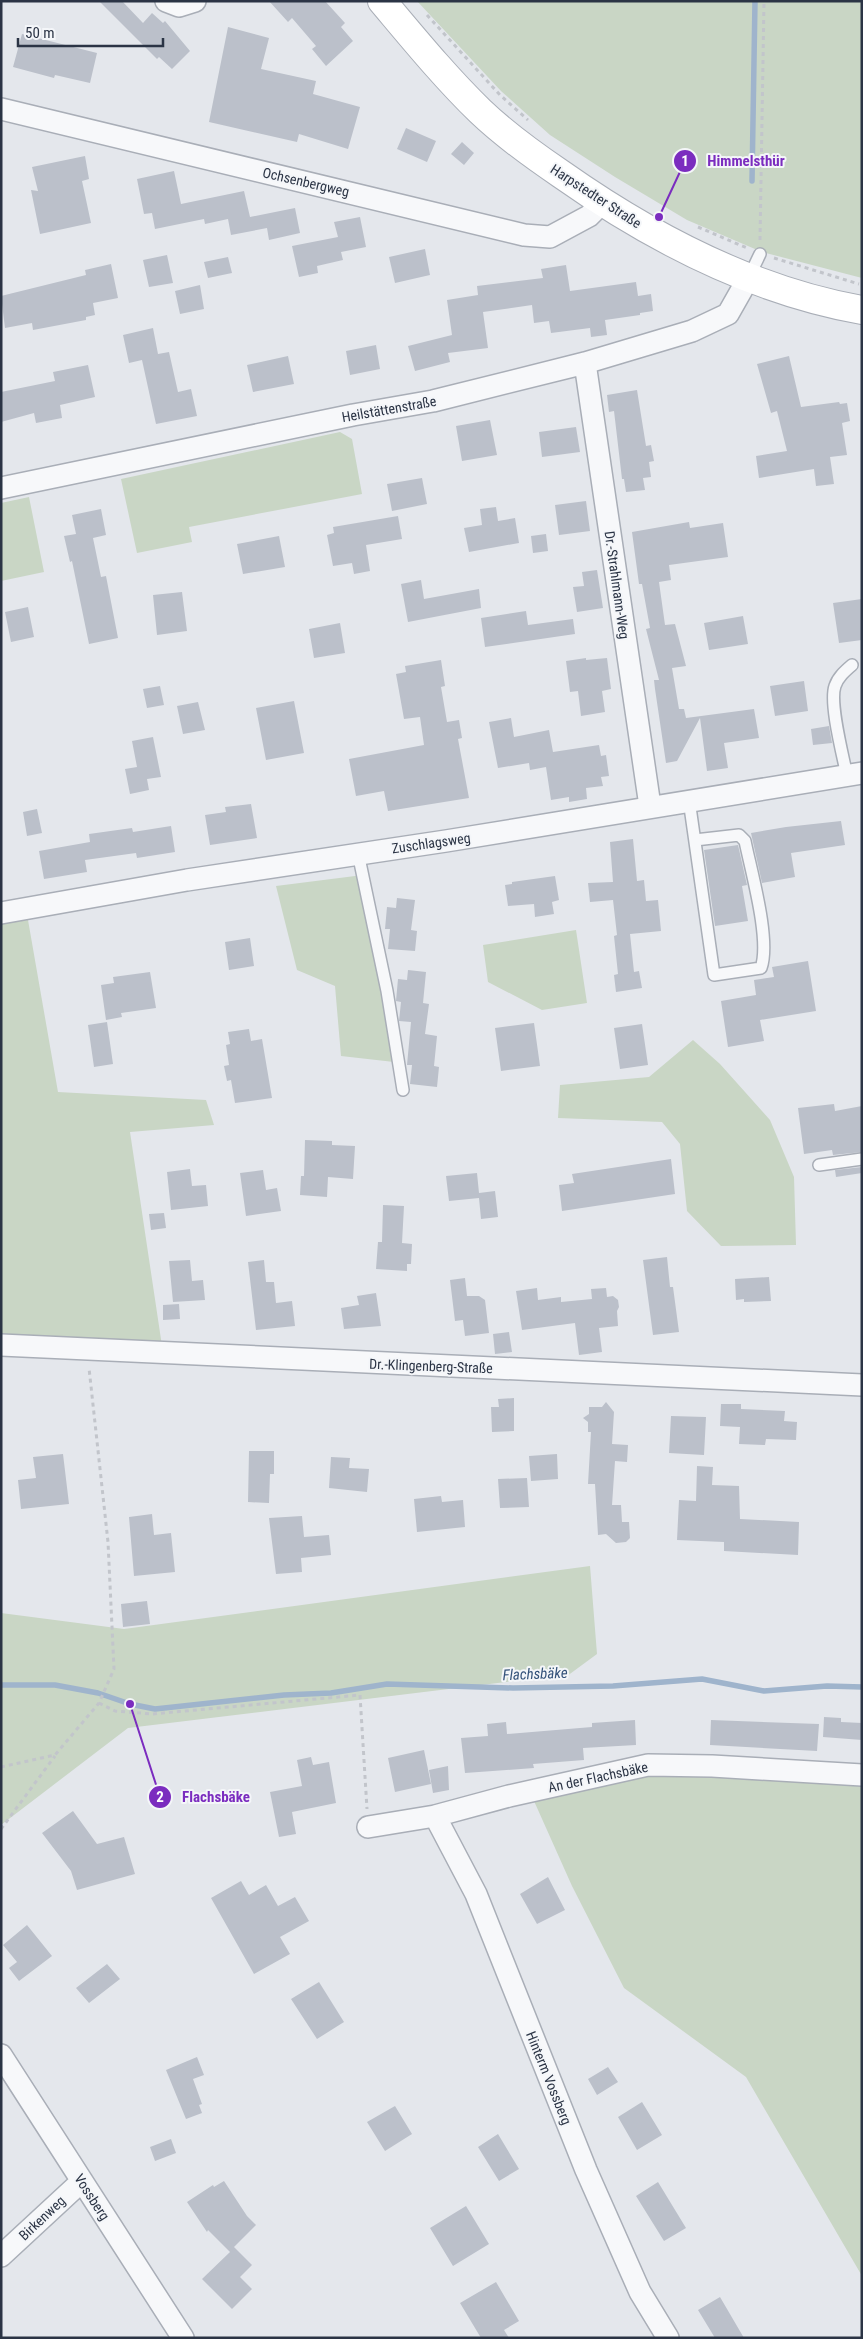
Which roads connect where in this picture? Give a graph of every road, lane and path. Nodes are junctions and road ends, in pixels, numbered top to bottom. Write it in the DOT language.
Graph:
graph roads {
  1 [pos="166,1"];
  2 [pos="195,1"];
  3 [pos="382,1"];
  4 [pos="764,1"];
  5 [pos="426,14"];
  6 [pos="1,109"];
  7 [pos="535,125"];
  8 [pos="602,203"];
  9 [pos="696,226"];
  10 [pos="754,265"];
  11 [pos="862,284"];
  12 [pos="862,310"];
  13 [pos="585,363"];
  14 [pos="1,488"];
  15 [pos="852,665"];
  16 [pos="854,774"];
  17 [pos="689,800"];
  18 [pos="650,806"];
  19 [pos="695,840"];
  20 [pos="358,853"];
  21 [pos="1,913"];
  22 [pos="403,1090"];
  23 [pos="862,1159"];
  24 [pos="819,1165"];
  25 [pos="1,1345"];
  26 [pos="87,1350"];
  27 [pos="862,1386"];
  28 [pos="100,1703"];
  29 [pos="55,1755"];
  30 [pos="1,1766"];
  31 [pos="862,1775"];
  32 [pos="435,1816"];
  33 [pos="368,1827"];
  34 [pos="1,1829"];
  35 [pos="1,2055"];
  36 [pos="82,2181"];
  37 [pos="1,2256"];
  38 [pos="183,2338"];
  39 [pos="668,2338"];
  1 -- 2 [label="street"];
  3 -- 8 [label="main road, Harpstedter Straße"];
  4 -- 10 [label="path"];
  5 -- 7 [label="path"];
  6 -- 8 [label="street, Ochsenbergweg"];
  8 -- 10 [label="main road, Harpstedter Straße"];
  9 -- 10 [label="path"];
  10 -- 11 [label="path"];
  10 -- 12 [label="main road, Harpstedter Straße"];
  10 -- 13 [label="street, Heilstättenstraße"];
  13 -- 14 [label="street, Heilstättenstraße"];
  13 -- 18 [label="street, Dr.-Strahlmann-Weg"];
  15 -- 16 [label="lane"];
  16 -- 17 [label="street, Zuschlagsweg"];
  17 -- 18 [label="street, Zuschlagsweg"];
  17 -- 19 [label="lane"];
  18 -- 20 [label="street, Zuschlagsweg"];
  19 -- 19 [label="lane"];
  20 -- 21 [label="street, Zuschlagsweg"];
  20 -- 22 [label="lane"];
  23 -- 24 [label="lane"];
  25 -- 26 [label="street, Dr.-Klingenberg-Straße"];
  26 -- 27 [label="street, Dr.-Klingenberg-Straße"];
  26 -- 28 [label="path"];
  28 -- 29 [label="path"];
  28 -- 33 [label="path"];
  29 -- 30 [label="path"];
  29 -- 34 [label="path"];
  31 -- 32 [label="street, An der Flachsbäke"];
  32 -- 33 [label="street, An der Flachsbäke"];
  32 -- 39 [label="street, Hinterm Vossberg"];
  35 -- 36 [label="street, Vossberg"];
  36 -- 37 [label="street, Birkenweg"];
  36 -- 38 [label="street, Vossberg"];
}
